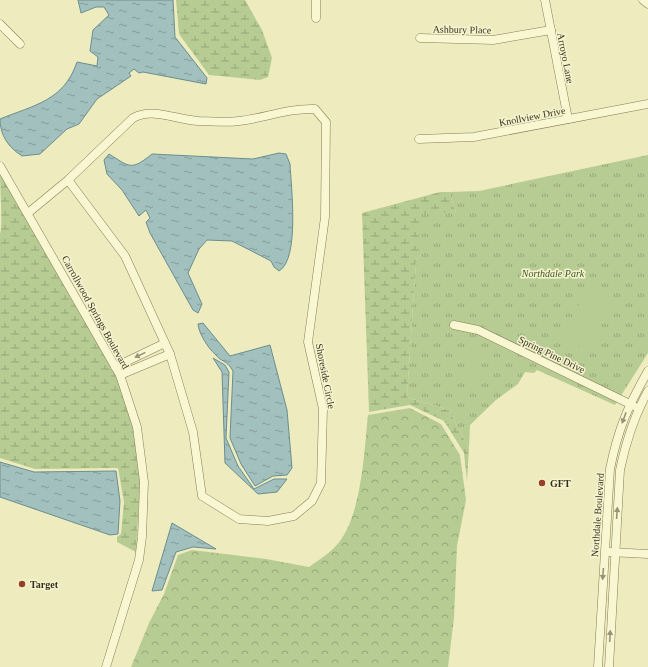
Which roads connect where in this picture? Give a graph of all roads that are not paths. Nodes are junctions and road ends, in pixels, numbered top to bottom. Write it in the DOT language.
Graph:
graph roads {
  1 [pos="316,0"];
  2 [pos="545,0"];
  3 [pos="644,0"];
  4 [pos="648,4"];
  5 [pos="316,18"];
  6 [pos="0,24"];
  7 [pos="551,30"];
  8 [pos="420,38"];
  9 [pos="20,44"];
  10 [pos="648,104"];
  11 [pos="568,119"];
  12 [pos="419,139"];
  13 [pos="0,166"];
  14 [pos="68,180"];
  15 [pos="28,213"];
  16 [pos="454,325"];
  17 [pos="165,344"];
  18 [pos="170,354"];
  19 [pos="115,367"];
  20 [pos="648,371"];
  21 [pos="120,375"];
  22 [pos="648,391"];
  23 [pos="630,403"];
  24 [pos="638,408"];
  25 [pos="605,552"];
  26 [pos="614,552"];
  27 [pos="648,554"];
  28 [pos="106,667"];
  29 [pos="598,667"];
  30 [pos="609,667"];
  1 -- 5 [label="street"];
  2 -- 7 [label="street, Arroyo Lane"];
  3 -- 4 [label="street"];
  6 -- 9 [label="street"];
  7 -- 8 [label="street, Ashbury Place"];
  7 -- 11 [label="street, Arroyo Lane"];
  10 -- 11 [label="street, Knollview Drive"];
  11 -- 12 [label="street, Knollview Drive"];
  13 -- 15 [label="street, Carrollwood Springs Boulevard"];
  14 -- 15 [label="street, Shoreside Circle"];
  14 -- 17 [label="street, Shoreside Circle"];
  14 -- 18 [label="street, Shoreside Circle"];
  15 -- 19 [label="street, Carrollwood Springs Boulevard"];
  16 -- 23 [label="street, Spring Pine Drive"];
  17 -- 18 [label="street, Shoreside Circle"];
  17 -- 19 [label="street, one-way"];
  18 -- 21 [label="street"];
  19 -- 21 [label="street, Carrollwood Springs Boulevard"];
  20 -- 23 [label="street, Northdale Boulevard"];
  21 -- 28 [label="street, Carrollwood Springs Boulevard"];
  22 -- 24 [label="street, Northdale Boulevard"];
  23 -- 24 [label="street, Spring Pine Drive"];
  23 -- 25 [label="street, Northdale Boulevard, one-way"];
  26 -- 24 [label="street, Northdale Boulevard, one-way"];
  25 -- 26 [label="street"];
  25 -- 29 [label="street, Northdale Boulevard, one-way"];
  26 -- 27 [label="street"];
  30 -- 26 [label="street, Northdale Boulevard, one-way"];
}
